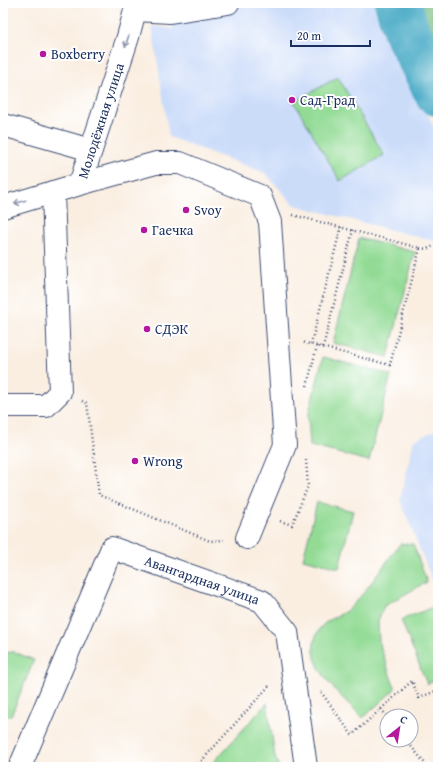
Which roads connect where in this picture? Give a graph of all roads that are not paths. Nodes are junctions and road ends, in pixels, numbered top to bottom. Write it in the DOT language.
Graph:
graph roads {
  1 [pos="228,3"];
  2 [pos="137,6"];
  3 [pos="3,124"];
  4 [pos="91,150"];
  5 [pos="80,184"];
  6 [pos="53,192"];
  7 [pos="3,207"];
  8 [pos="3,406"];
  9 [pos="246,538"];
  10 [pos="20,767"];
  11 [pos="306,767"];
  1 -- 2 [label="street"];
  2 -- 4 [label="street, Молодёжная улица, one-way"];
  3 -- 4 [label="street"];
  4 -- 5 [label="street, Молодёжная улица"];
  5 -- 6 [label="street, Молодёжная улица"];
  5 -- 9 [label="street"];
  6 -- 7 [label="street, Молодёжная улица, one-way"];
  6 -- 8 [label="street"];
  10 -- 11 [label="street, Авангардная улица"];
}
